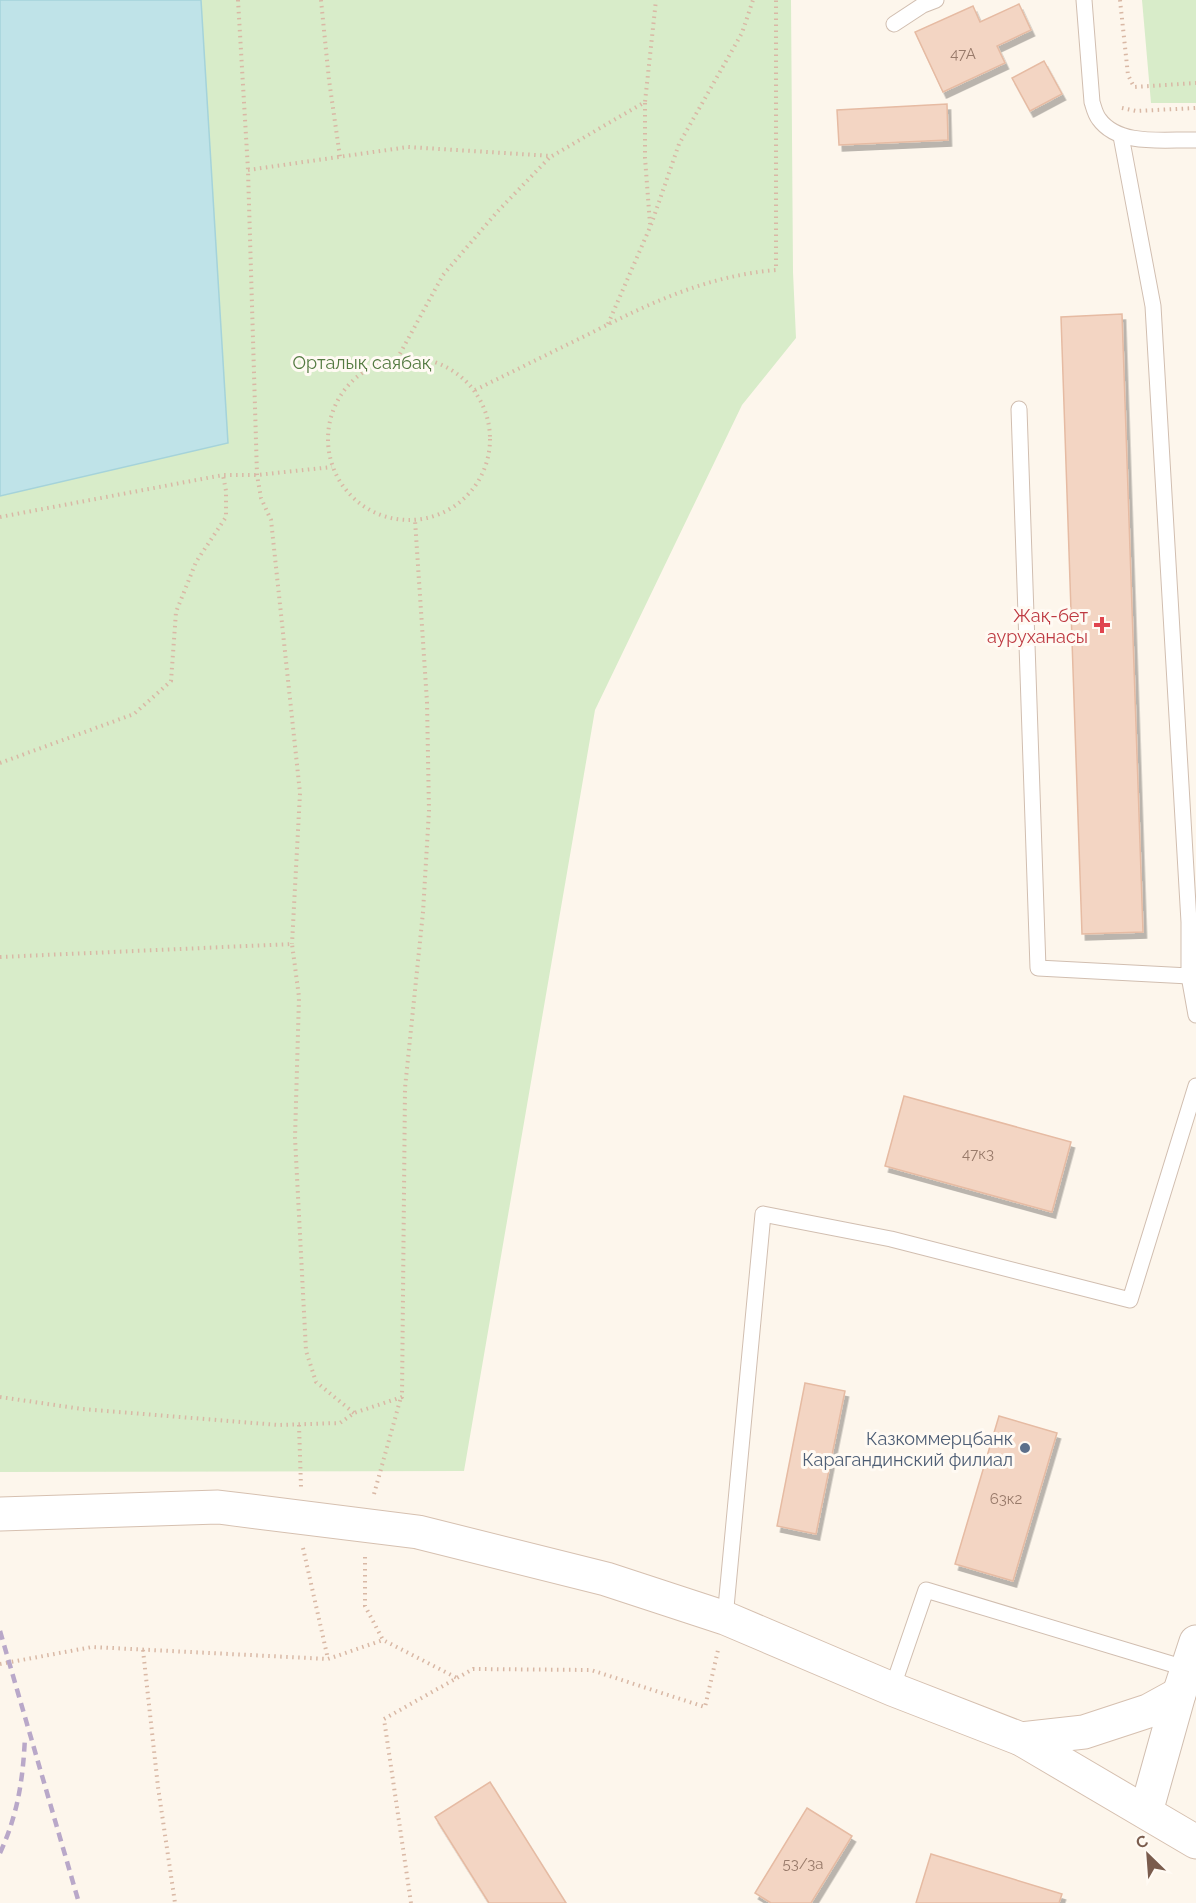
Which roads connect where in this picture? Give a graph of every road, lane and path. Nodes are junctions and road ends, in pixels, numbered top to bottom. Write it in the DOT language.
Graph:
graph roads {
  1 [pos="238,0"];
  2 [pos="321,0"];
  3 [pos="656,0"];
  4 [pos="753,0"];
  5 [pos="776,0"];
  6 [pos="936,0"];
  7 [pos="1084,0"];
  8 [pos="1120,0"];
  9 [pos="894,24"];
  10 [pos="1196,83"];
  11 [pos="645,102"];
  12 [pos="1118,107"];
  13 [pos="1196,108"];
  14 [pos="1120,136"];
  15 [pos="1196,140"];
  16 [pos="552,156"];
  17 [pos="340,157"];
  18 [pos="248,170"];
  19 [pos="651,225"];
  20 [pos="607,325"];
  21 [pos="397,359"];
  22 [pos="475,390"];
  23 [pos="1019,409"];
  24 [pos="332,467"];
  25 [pos="223,475"];
  26 [pos="257,475"];
  27 [pos="0,517"];
  28 [pos="415,520"];
  29 [pos="0,763"];
  30 [pos="292,944"];
  31 [pos="0,957"];
  32 [pos="1189,976"];
  33 [pos="1196,1015"];
  34 [pos="1196,1086"];
  35 [pos="0,1397"];
  36 [pos="354,1413"];
  37 [pos="299,1425"];
  38 [pos="301,1490"];
  39 [pos="0,1514"];
  40 [pos="302,1545"];
  41 [pos="725,1618"];
  42 [pos="383,1640"];
  43 [pos="143,1650"];
  44 [pos="328,1659"];
  45 [pos="0,1664"];
  46 [pos="1187,1668"];
  47 [pos="892,1689"];
  48 [pos="1021,1739"];
  49 [pos="1146,1812"];
  50 [pos="1196,1842"];
  51 [pos="175,1903"];
  52 [pos="411,1903"];
  1 -- 18 [label="path"];
  2 -- 17 [label="path"];
  3 -- 11 [label="path"];
  4 -- 19 [label="path"];
  5 -- 20 [label="path"];
  6 -- 9 [label="lane"];
  7 -- 14 [label="lane"];
  8 -- 10 [label="path"];
  11 -- 16 [label="path"];
  11 -- 19 [label="path"];
  12 -- 13 [label="path"];
  14 -- 15 [label="lane"];
  14 -- 32 [label="lane"];
  16 -- 17 [label="path"];
  16 -- 21 [label="path"];
  17 -- 18 [label="path"];
  18 -- 26 [label="path"];
  19 -- 20 [label="path"];
  20 -- 22 [label="path"];
  21 -- 22 [label="path"];
  21 -- 24 [label="path"];
  22 -- 28 [label="path"];
  23 -- 32 [label="lane"];
  24 -- 26 [label="path"];
  24 -- 28 [label="path"];
  25 -- 26 [label="path"];
  25 -- 27 [label="path"];
  25 -- 29 [label="path"];
  26 -- 30 [label="path"];
  28 -- 36 [label="path"];
  30 -- 31 [label="path"];
  30 -- 36 [label="path"];
  32 -- 33 [label="lane"];
  34 -- 41 [label="lane"];
  35 -- 37 [label="path"];
  36 -- 37 [label="path"];
  37 -- 38 [label="path"];
  39 -- 41 [label="main road"];
  40 -- 44 [label="path"];
  41 -- 47 [label="main road"];
  41 -- 52 [label="path"];
  42 -- 44 [label="path"];
  43 -- 44 [label="path"];
  43 -- 45 [label="path"];
  43 -- 51 [label="path"];
  46 -- 47 [label="lane"];
  46 -- 48 [label="main road"];
  46 -- 49 [label="main road"];
  47 -- 48 [label="main road"];
  48 -- 49 [label="main road"];
  49 -- 50 [label="main road"];
}
